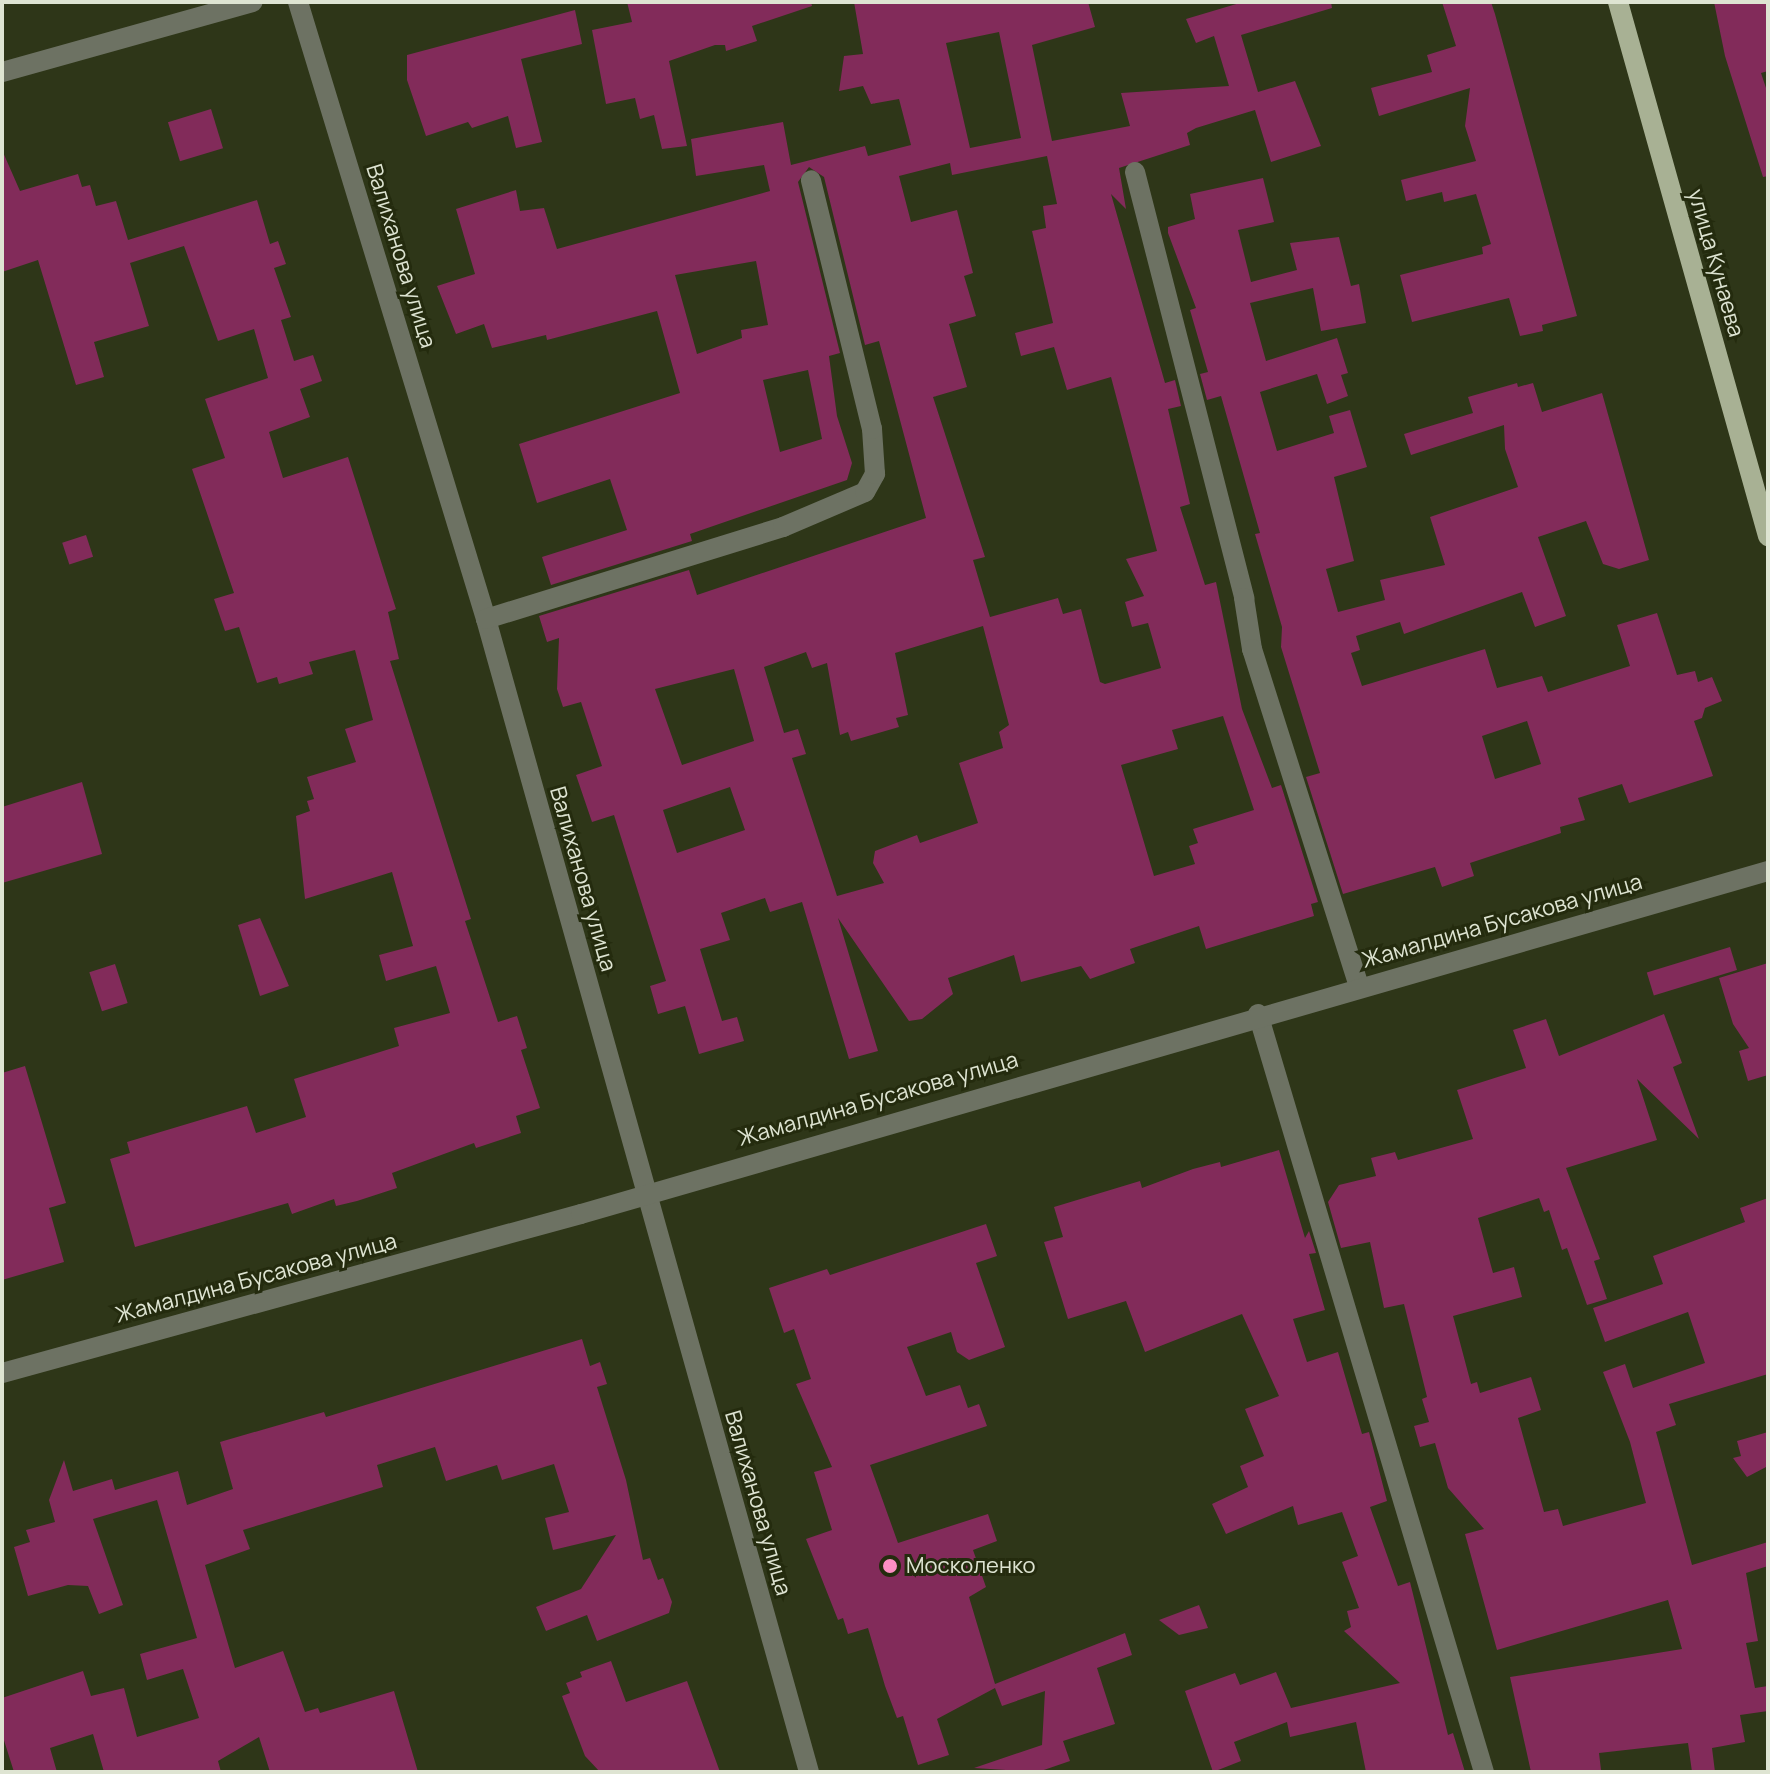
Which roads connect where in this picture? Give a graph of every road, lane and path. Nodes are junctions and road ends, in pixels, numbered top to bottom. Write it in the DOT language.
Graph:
graph roads {
  1 [pos="252,2"];
  2 [pos="298,2"];
  3 [pos="1618,2"];
  4 [pos="2,72"];
  5 [pos="1135,172"];
  6 [pos="811,180"];
  7 [pos="1768,536"];
  8 [pos="486,619"];
  9 [pos="1768,871"];
  10 [pos="1359,987"];
  11 [pos="1258,1014"];
  12 [pos="646,1191"];
  13 [pos="2,1373"];
  14 [pos="809,1772"];
  15 [pos="1484,1772"];
  1 -- 4 [label="street"];
  2 -- 8 [label="street, Валиханова улица"];
  3 -- 7 [label="main road, улица Кунаева"];
  5 -- 10 [label="street"];
  6 -- 8 [label="street"];
  8 -- 12 [label="street, Валиханова улица"];
  9 -- 10 [label="street, Жамалдина Бусакова улица"];
  10 -- 11 [label="street, Жамалдина Бусакова улица"];
  11 -- 12 [label="street, Жамалдина Бусакова улица"];
  11 -- 15 [label="street"];
  12 -- 13 [label="street, Жамалдина Бусакова улица"];
  12 -- 14 [label="street, Валиханова улица"];
}
